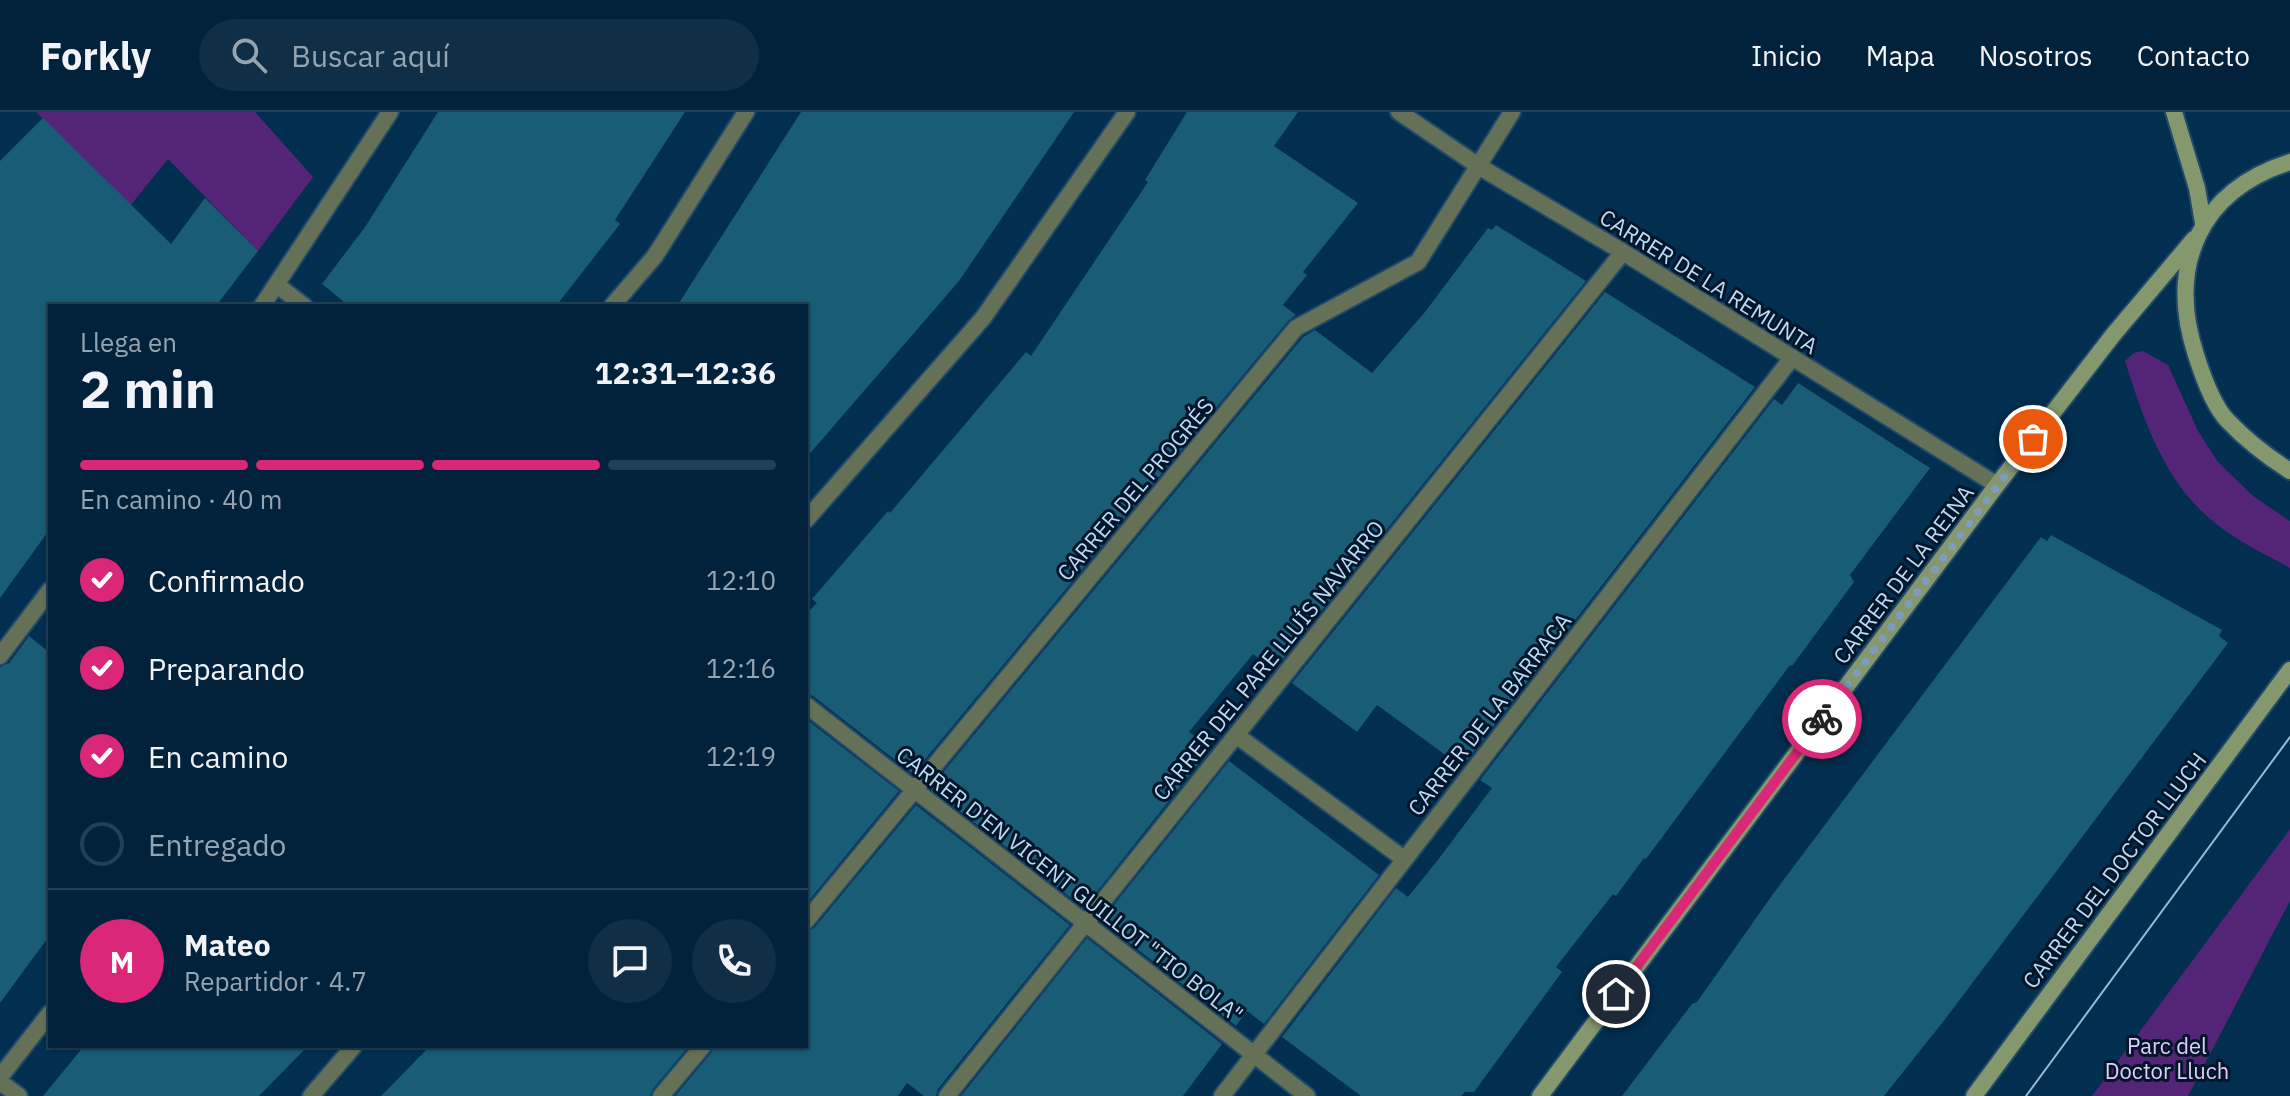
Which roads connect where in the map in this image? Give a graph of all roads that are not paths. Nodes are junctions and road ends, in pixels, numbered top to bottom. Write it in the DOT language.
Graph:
graph roads {
  1 [pos="390,112"];
  2 [pos="746,112"];
  3 [pos="1127,112"];
  4 [pos="1399,112"];
  5 [pos="1512,112"];
  6 [pos="2174,112"];
  7 [pos="2290,162"];
  8 [pos="1480,167"];
  9 [pos="2203,223"];
  10 [pos="2194,239"];
  11 [pos="1623,252"];
  12 [pos="277,285"];
  13 [pos="263,304"];
  14 [pos="301,304"];
  15 [pos="614,304"];
  16 [pos="1791,359"];
  17 [pos="2290,471"];
  18 [pos="1997,485"];
  19 [pos="808,518"];
  20 [pos="48,593"];
  21 [pos="0,656"];
  22 [pos="2290,670"];
  23 [pos="808,707"];
  24 [pos="1236,735"];
  25 [pos="914,791"];
  26 [pos="1404,859"];
  27 [pos="808,919"];
  28 [pos="1084,924"];
  29 [pos="48,1016"];
  30 [pos="352,1048"];
  31 [pos="701,1048"];
  32 [pos="1253,1055"];
  33 [pos="0,1080"];
  34 [pos="19,1096"];
  35 [pos="311,1096"];
  36 [pos="661,1096"];
  37 [pos="947,1096"];
  38 [pos="1222,1096"];
  39 [pos="1307,1096"];
  40 [pos="1540,1096"];
  41 [pos="1974,1096"];
  1 -- 12 [label="street"];
  2 -- 15 [label="street"];
  3 -- 19 [label="street"];
  4 -- 8 [label="street, CARRER DE LA REMUNTA"];
  5 -- 8 [label="street, CARRER DEL PROGRÉS"];
  6 -- 9 [label="street"];
  7 -- 9 [label="street"];
  8 -- 11 [label="street, CARRER DE LA REMUNTA"];
  8 -- 25 [label="street, CARRER DEL PROGRÉS"];
  9 -- 10 [label="street"];
  10 -- 17 [label="street"];
  10 -- 18 [label="street, CARRER DE LA REINA"];
  11 -- 16 [label="street, CARRER DE LA REMUNTA"];
  11 -- 24 [label="street, CARRER DEL PARE LLUÍS NAVARRO"];
  12 -- 13 [label="street"];
  12 -- 14 [label="street"];
  16 -- 18 [label="street, CARRER DE LA REMUNTA"];
  16 -- 26 [label="street, CARRER DE LA BARRACA"];
  18 -- 40 [label="street, CARRER DE LA REINA"];
  20 -- 21 [label="street"];
  22 -- 41 [label="street, CARRER DEL DOCTOR LLUCH"];
  23 -- 25 [label="street, CARRER D'EN VICENT GUILLOT \"TIO BOLA\""];
  24 -- 26 [label="street"];
  24 -- 28 [label="street, CARRER DEL PARE LLUÍS NAVARRO"];
  25 -- 27 [label="street, CARRER DEL PROGRÉS"];
  25 -- 28 [label="street, CARRER D'EN VICENT GUILLOT \"TIO BOLA\""];
  26 -- 32 [label="street, CARRER DE LA BARRACA"];
  28 -- 32 [label="street, CARRER D'EN VICENT GUILLOT \"TIO BOLA\""];
  28 -- 37 [label="street, CARRER DEL PARE LLUÍS NAVARRO"];
  29 -- 33 [label="street"];
  30 -- 35 [label="street"];
  31 -- 36 [label="street"];
  32 -- 38 [label="street, CARRER DE LA BARRACA"];
  32 -- 39 [label="street, CARRER D'EN VICENT GUILLOT \"TIO BOLA\""];
  33 -- 34 [label="street"];
}
